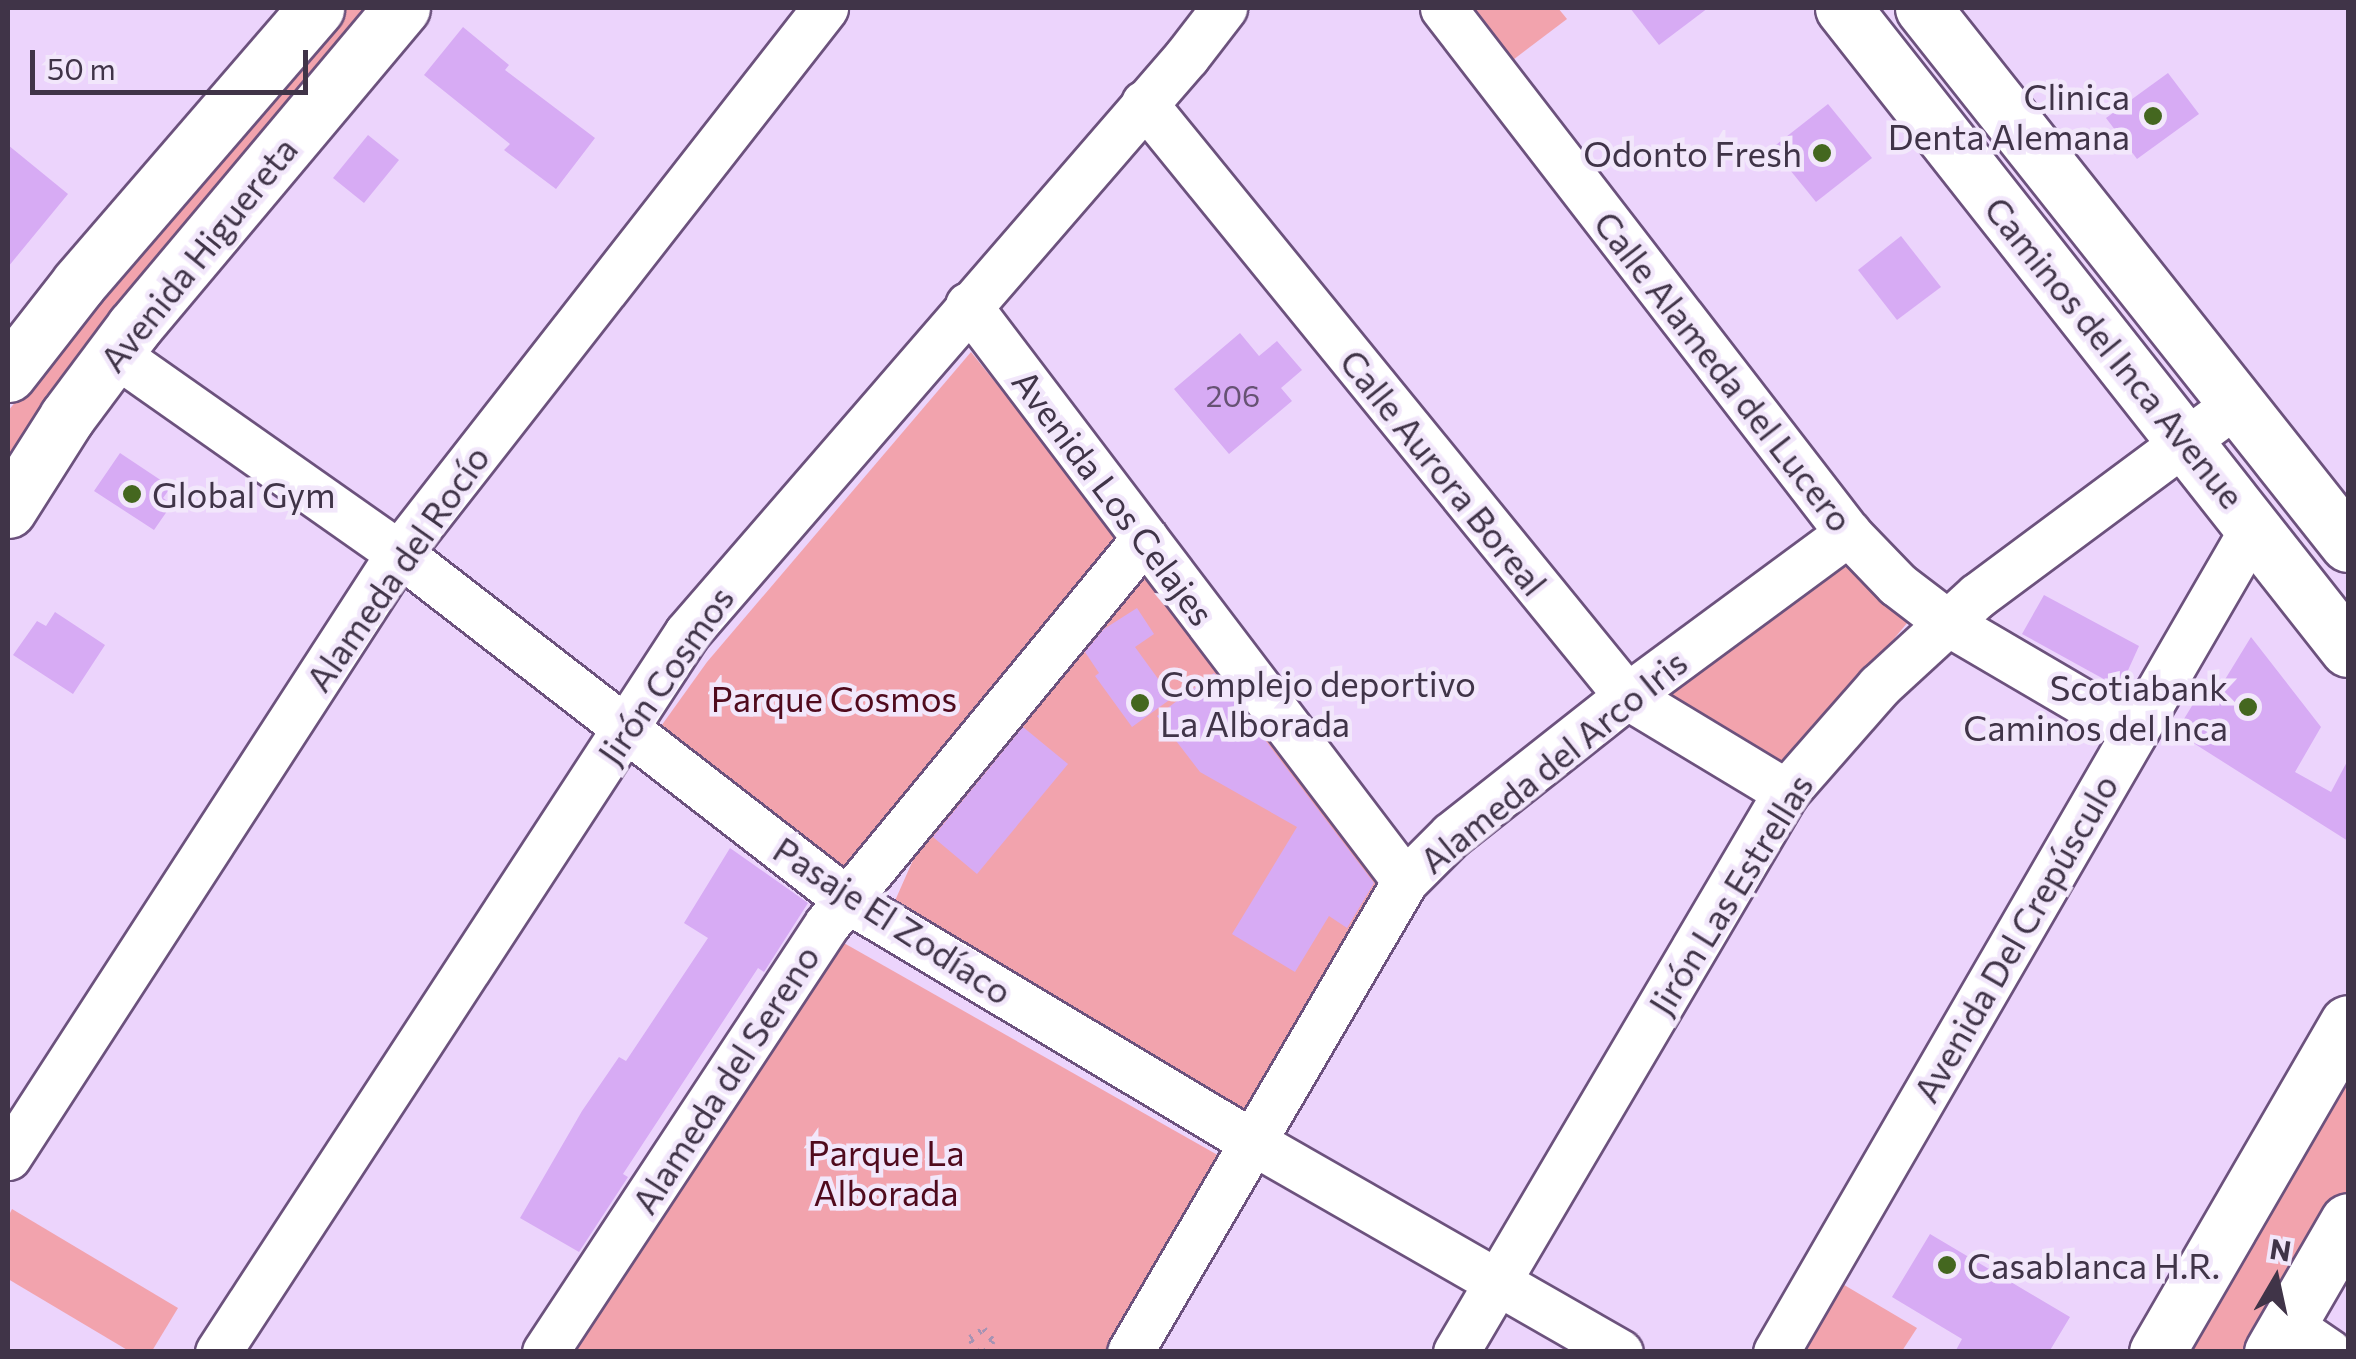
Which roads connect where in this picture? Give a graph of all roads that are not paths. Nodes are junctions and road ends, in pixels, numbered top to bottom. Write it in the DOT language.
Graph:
graph roads {
  1 [pos="316,8"];
  2 [pos="402,8"];
  3 [pos="825,8"];
  4 [pos="1224,8"];
  5 [pos="1443,8"];
  6 [pos="1843,8"];
  7 [pos="1923,8"];
  8 [pos="1144,103"];
  9 [pos="968,304"];
  10 [pos="114,353"];
  11 [pos="8,374"];
  12 [pos="2237,403"];
  13 [pos="2182,442"];
  14 [pos="8,510"];
  15 [pos="2254,526"];
  16 [pos="1848,533"];
  17 [pos="1145,538"];
  18 [pos="2348,544"];
  19 [pos="399,553"];
  20 [pos="1948,624"];
  21 [pos="2348,649"];
  22 [pos="1627,696"];
  23 [pos="623,730"];
  24 [pos="2134,732"];
  25 [pos="1786,792"];
  26 [pos="1405,882"];
  27 [pos="846,898"];
  28 [pos="2348,1023"];
  29 [pos="1252,1141"];
  30 [pos="8,1157"];
  31 [pos="2348,1221"];
  32 [pos="1496,1282"];
  33 [pos="2296,1342"];
  34 [pos="218,1352"];
  35 [pos="546,1352"];
  36 [pos="1130,1352"];
  37 [pos="1456,1352"];
  38 [pos="1620,1352"];
  39 [pos="1776,1352"];
  40 [pos="2157,1352"];
  1 -- 11 [label="main road, Avenida Higuereta"];
  2 -- 10 [label="main road, Avenida Higuereta"];
  3 -- 19 [label="street, Alameda del Rocío"];
  4 -- 8 [label="street, Jirón Cosmos"];
  5 -- 16 [label="street, Calle Alameda del Lucero"];
  6 -- 13 [label="main road, Caminos del Inca Avenue"];
  7 -- 12 [label="main road, Caminos del Inca Avenue"];
  8 -- 9 [label="street, Jirón Cosmos"];
  8 -- 22 [label="street, Calle Aurora Boreal"];
  9 -- 17 [label="street, Avenida Los Celajes"];
  9 -- 23 [label="street, Jirón Cosmos"];
  10 -- 14 [label="main road, Avenida Higuereta"];
  10 -- 19 [label="street, Pasaje El Zodíaco"];
  12 -- 13 [label="street, Jirón Las Estrellas"];
  12 -- 18 [label="main road, Caminos del Inca Avenue"];
  13 -- 15 [label="main road, Caminos del Inca Avenue"];
  13 -- 20 [label="street, Jirón Las Estrellas"];
  15 -- 21 [label="main road, Caminos del Inca Avenue"];
  15 -- 24 [label="street, Avenida Del Crepúsculo"];
  16 -- 20 [label="street, Calle Alameda del Lucero"];
  16 -- 22 [label="street, Alameda del Arco Iris"];
  17 -- 26 [label="street, Avenida Los Celajes"];
  17 -- 27 [label="street, Alameda del Sereno"];
  19 -- 23 [label="street, Pasaje El Zodíaco"];
  19 -- 30 [label="street, Alameda del Rocío"];
  20 -- 24 [label="street, Calle Alameda del Lucero"];
  20 -- 25 [label="street, Jirón Las Estrellas"];
  22 -- 25 [label="street, Calle Aurora Boreal"];
  22 -- 26 [label="street, Alameda del Arco Iris"];
  23 -- 27 [label="street, Pasaje El Zodíaco"];
  23 -- 34 [label="street, Jirón Cosmos"];
  24 -- 39 [label="street, Avenida Del Crepúsculo"];
  25 -- 32 [label="street, Jirón Las Estrellas"];
  26 -- 29 [label="street, Alameda del Arco Iris"];
  27 -- 29 [label="street, Pasaje El Zodíaco"];
  27 -- 35 [label="street, Alameda del Sereno"];
  28 -- 40 [label="main road"];
  29 -- 32 [label="street, Pasaje El Zodíaco"];
  29 -- 36 [label="street, Alameda del Arco Iris"];
  31 -- 33 [label="main road"];
  32 -- 37 [label="street, Jirón Las Estrellas"];
  32 -- 38 [label="street, Pasaje El Zodíaco"];
}
